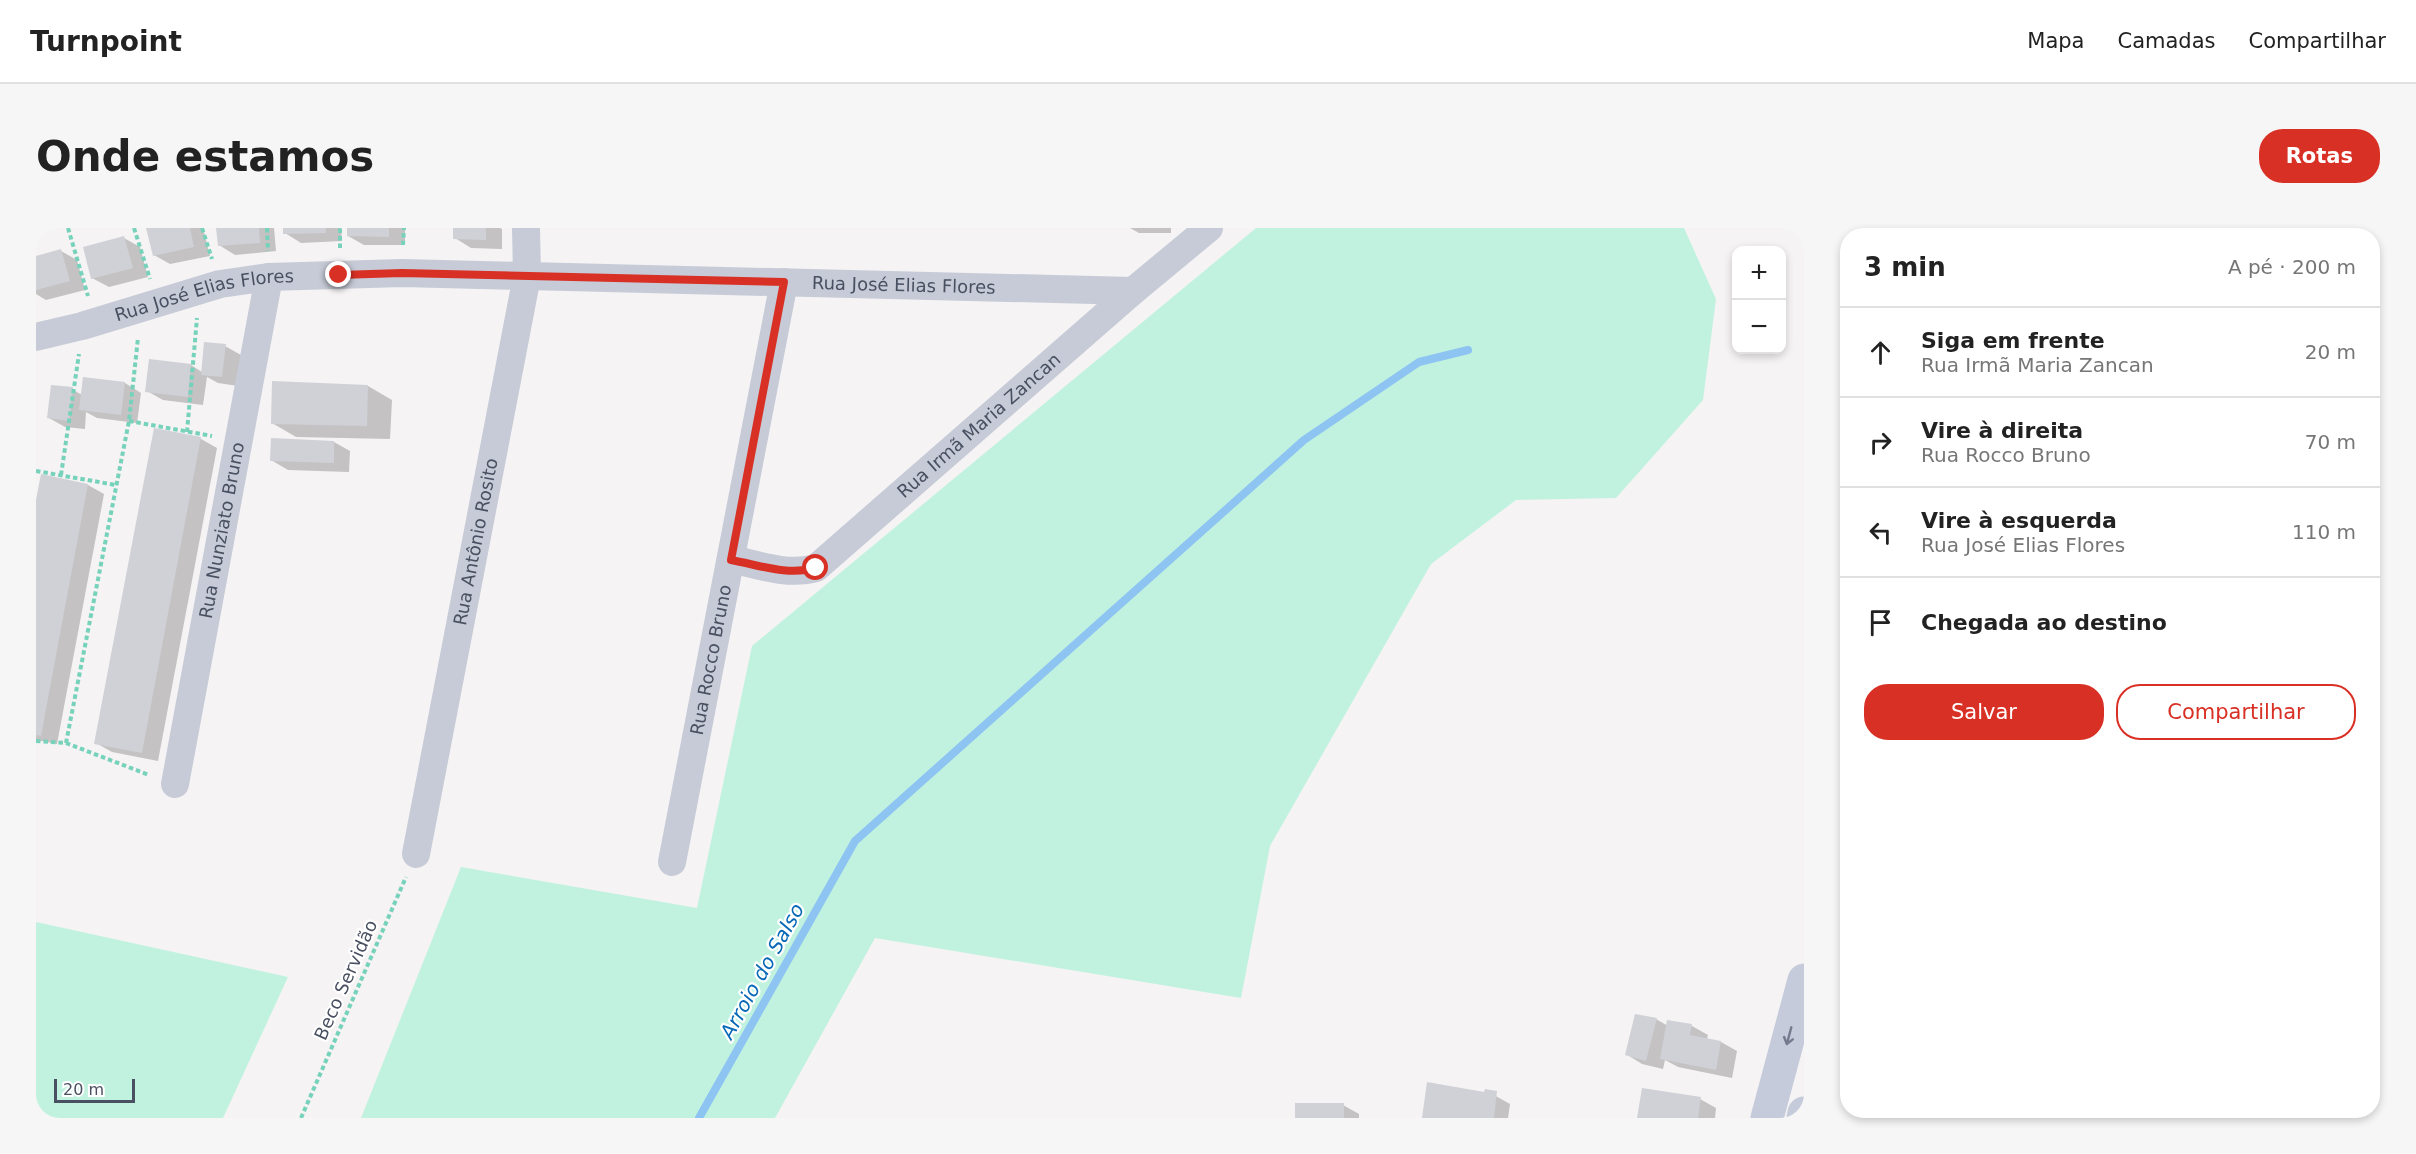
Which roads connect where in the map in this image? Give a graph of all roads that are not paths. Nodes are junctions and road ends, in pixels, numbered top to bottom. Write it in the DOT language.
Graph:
graph roads {
  1 [pos="526,228"];
  2 [pos="1209,228"];
  3 [pos="527,276"];
  4 [pos="269,277"];
  5 [pos="784,282"];
  6 [pos="1133,291"];
  7 [pos="36,337"];
  8 [pos="731,560"];
  9 [pos="175,784"];
  10 [pos="417,854"];
  11 [pos="672,862"];
  12 [pos="1804,980"];
  13 [pos="1804,1113"];
  14 [pos="1767,1118"];
  15 [pos="1803,1118"];
  1 -- 3 [label="street, Rua Antônio Rosito"];
  2 -- 6 [label="street, Rua Irmã Maria Zancan"];
  3 -- 4 [label="street, Rua José Elias Flores"];
  3 -- 5 [label="street, Rua José Elias Flores"];
  3 -- 10 [label="street, Rua Antônio Rosito"];
  4 -- 7 [label="street, Rua José Elias Flores"];
  4 -- 9 [label="street, Rua Nunziato Bruno"];
  5 -- 6 [label="street, Rua José Elias Flores"];
  5 -- 8 [label="street, Rua Rocco Bruno"];
  6 -- 8 [label="street, Rua Irmã Maria Zancan"];
  8 -- 11 [label="street, Rua Rocco Bruno"];
  12 -- 14 [label="main road, one-way"];
  13 -- 15 [label="main road"];
}
